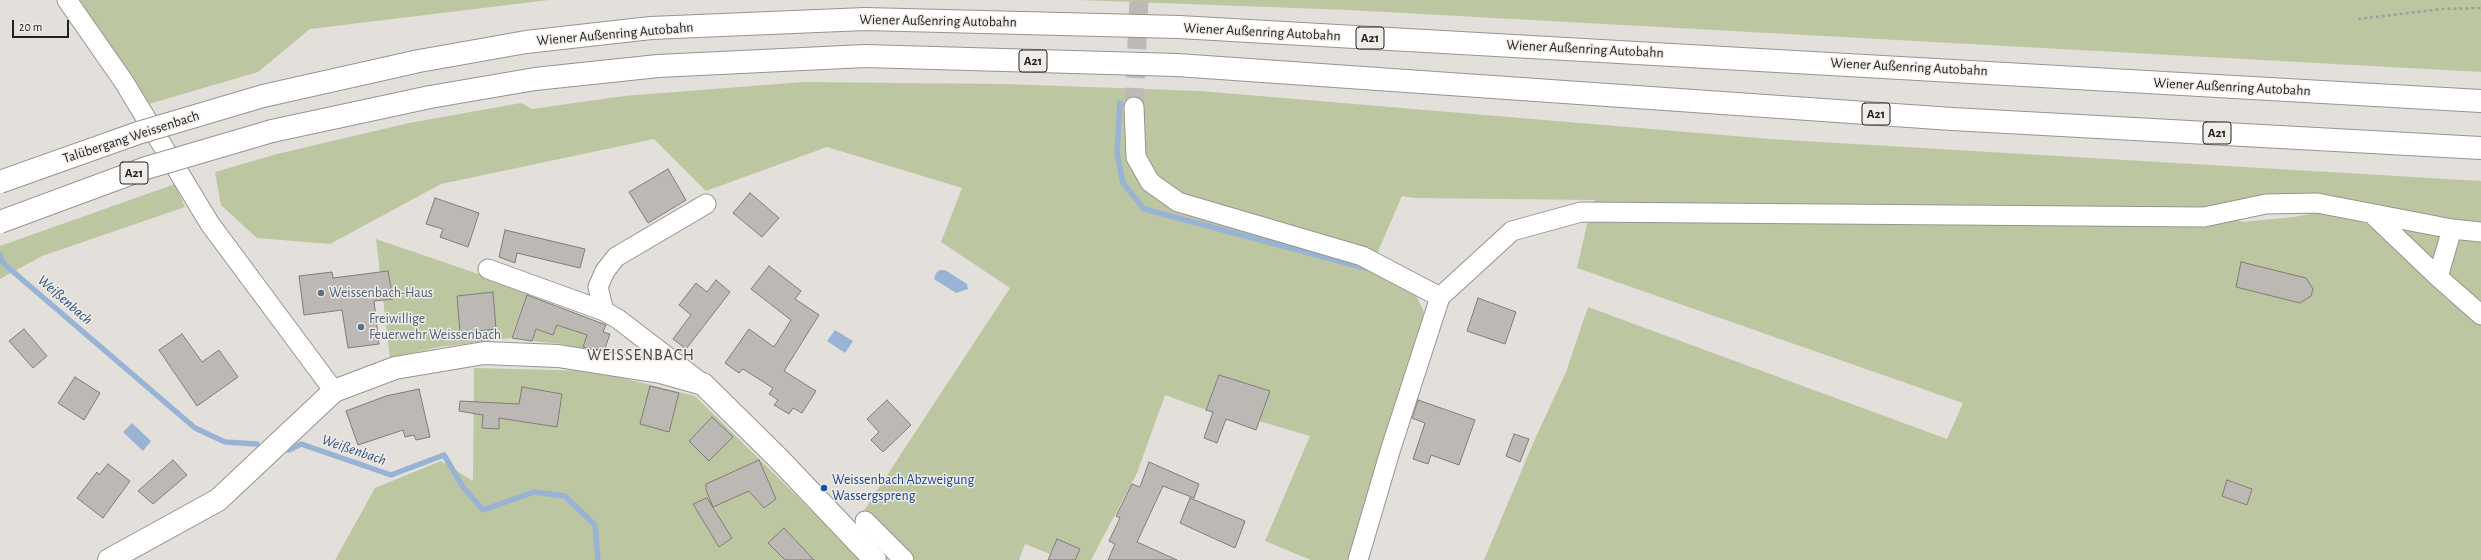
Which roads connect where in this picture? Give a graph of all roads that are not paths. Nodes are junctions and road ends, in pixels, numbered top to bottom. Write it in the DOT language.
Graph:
graph roads {
  1 [pos="66,0"];
  2 [pos="263,96"];
  3 [pos="2481,101"];
  4 [pos="1134,107"];
  5 [pos="2481,148"];
  6 [pos="0,182"];
  7 [pos="706,204"];
  8 [pos="2372,214"];
  9 [pos="0,222"];
  10 [pos="2452,229"];
  11 [pos="2481,232"];
  12 [pos="488,269"];
  13 [pos="2438,277"];
  14 [pos="1440,297"];
  15 [pos="611,315"];
  16 [pos="2481,315"];
  17 [pos="703,384"];
  18 [pos="334,390"];
  19 [pos="865,521"];
  20 [pos="109,560"];
  21 [pos="875,560"];
  22 [pos="904,560"];
  23 [pos="1358,560"];
  1 -- 18 [label="street"];
  2 -- 3 [label="main road, Wiener Außenring Autobahn / A21"];
  2 -- 6 [label="main road, Talübergang Weissenbach / A21, bridge"];
  4 -- 14 [label="street"];
  5 -- 9 [label="main road, A21, bridge"];
  7 -- 15 [label="street"];
  8 -- 10 [label="street"];
  8 -- 13 [label="street"];
  8 -- 14 [label="street"];
  10 -- 11 [label="street"];
  10 -- 13 [label="street"];
  12 -- 15 [label="street"];
  13 -- 16 [label="street"];
  14 -- 23 [label="street"];
  15 -- 17 [label="street"];
  17 -- 18 [label="main road"];
  17 -- 21 [label="main road"];
  18 -- 20 [label="main road"];
  19 -- 22 [label="street"];
}
